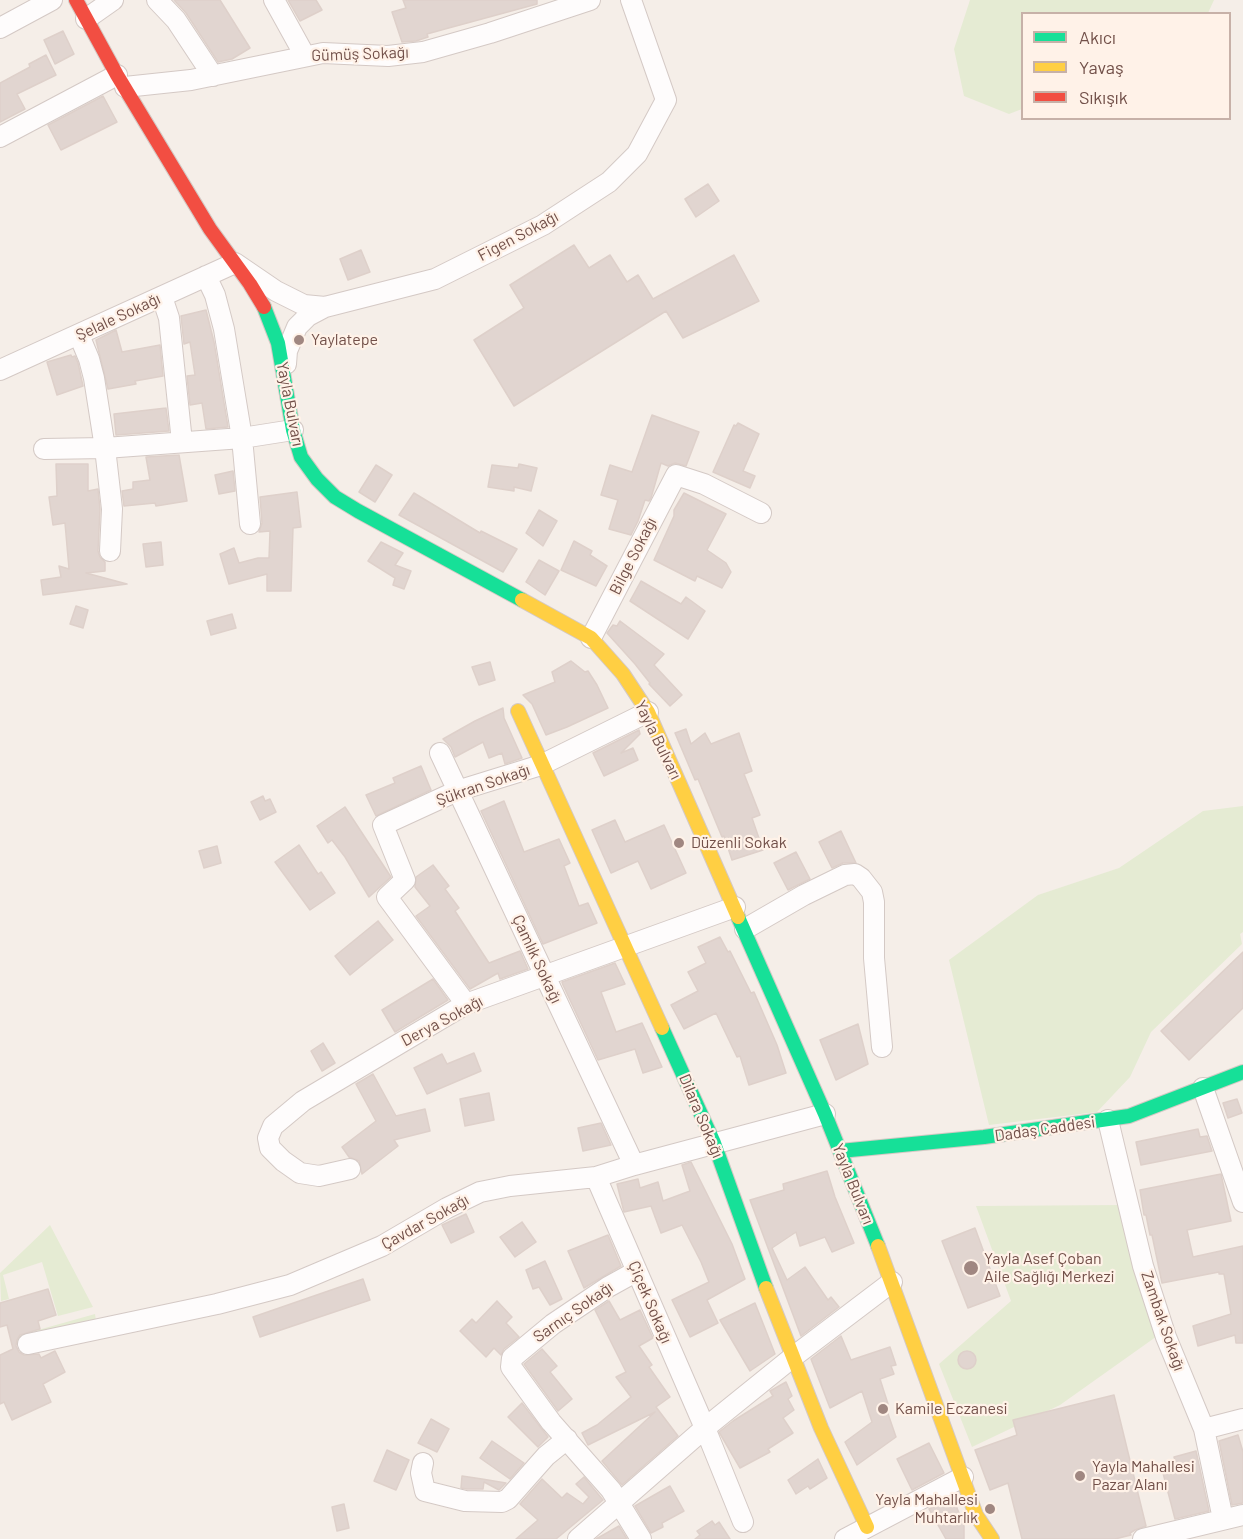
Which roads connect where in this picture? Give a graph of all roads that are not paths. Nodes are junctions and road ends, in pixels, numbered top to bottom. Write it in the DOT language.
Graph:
graph roads {
  1 [pos="52,0"];
  2 [pos="76,0"];
  3 [pos="113,0"];
  4 [pos="157,0"];
  5 [pos="274,0"];
  6 [pos="590,0"];
  7 [pos="631,0"];
  8 [pos="87,19"];
  9 [pos="0,28"];
  10 [pos="305,56"];
  11 [pos="213,76"];
  12 [pos="121,81"];
  13 [pos="0,137"];
  14 [pos="235,263"];
  15 [pos="206,276"];
  16 [pos="162,297"];
  17 [pos="325,308"];
  18 [pos="79,335"];
  19 [pos="0,370"];
  20 [pos="285,383"];
  21 [pos="293,430"];
  22 [pos="242,438"];
  23 [pos="182,442"];
  24 [pos="105,448"];
  25 [pos="44,449"];
  26 [pos="762,513"];
  27 [pos="250,525"];
  28 [pos="110,551"];
  29 [pos="591,638"];
  30 [pos="518,711"];
  31 [pos="648,712"];
  32 [pos="440,753"];
  33 [pos="542,765"];
  34 [pos="457,791"];
  35 [pos="735,907"];
  36 [pos="745,929"];
  37 [pos="626,947"];
  38 [pos="544,975"];
  39 [pos="466,1004"];
  40 [pos="882,1047"];
  41 [pos="1243,1072"];
  42 [pos="1203,1088"];
  43 [pos="825,1114"];
  44 [pos="1108,1120"];
  45 [pos="714,1143"];
  46 [pos="840,1151"];
  47 [pos="634,1165"];
  48 [pos="350,1168"];
  49 [pos="596,1177"];
  50 [pos="1243,1202"];
  51 [pos="637,1271"];
  52 [pos="892,1282"];
  53 [pos="28,1344"];
  54 [pos="793,1357"];
  55 [pos="1243,1419"];
  56 [pos="705,1428"];
  57 [pos="1204,1429"];
  58 [pos="567,1439"];
  59 [pos="423,1463"];
  60 [pos="963,1477"];
  61 [pos="618,1503"];
  62 [pos="976,1515"];
  63 [pos="1243,1515"];
  64 [pos="1223,1519"];
  65 [pos="743,1522"];
  66 [pos="867,1527"];
  67 [pos="578,1539"];
  68 [pos="641,1539"];
  69 [pos="845,1539"];
  70 [pos="977,1539"];
  71 [pos="992,1539"];
  72 [pos="1143,1539"];
  1 -- 9 [label="street"];
  2 -- 8 [label="main road, Yayla Bulvarı"];
  3 -- 8 [label="street"];
  4 -- 11 [label="street"];
  5 -- 10 [label="street"];
  6 -- 10 [label="street, Gümüş Sokağı"];
  7 -- 17 [label="street, Figen Sokağı"];
  8 -- 12 [label="main road, Yayla Bulvarı"];
  10 -- 11 [label="street, Gümüş Sokağı"];
  11 -- 12 [label="street, Gümüş Sokağı"];
  12 -- 13 [label="street"];
  12 -- 14 [label="main road, Yayla Bulvarı"];
  14 -- 15 [label="street, Şelale Sokağı"];
  14 -- 17 [label="street"];
  14 -- 20 [label="main road, Yayla Bulvarı"];
  15 -- 16 [label="street, Şelale Sokağı"];
  15 -- 22 [label="street"];
  16 -- 18 [label="street, Şelale Sokağı"];
  16 -- 23 [label="street"];
  17 -- 20 [label="street"];
  18 -- 19 [label="street, Şelale Sokağı"];
  18 -- 24 [label="street"];
  20 -- 21 [label="main road, Yayla Bulvarı"];
  21 -- 22 [label="street"];
  21 -- 29 [label="main road, Yayla Bulvarı"];
  22 -- 23 [label="street"];
  22 -- 27 [label="street"];
  23 -- 24 [label="street"];
  24 -- 25 [label="street"];
  24 -- 28 [label="street"];
  26 -- 29 [label="street, Bilge Sokağı"];
  29 -- 31 [label="main road, Yayla Bulvarı"];
  30 -- 33 [label="main road, Dilara Sokağı"];
  31 -- 33 [label="street, Şükran Sokağı"];
  31 -- 35 [label="main road, Yayla Bulvarı"];
  32 -- 34 [label="street, Çamlık Sokağı"];
  33 -- 34 [label="street, Şükran Sokağı"];
  33 -- 37 [label="main road, Dilara Sokağı"];
  34 -- 38 [label="street, Çamlık Sokağı"];
  34 -- 39 [label="street, Şükran Sokağı"];
  35 -- 36 [label="main road, Yayla Bulvarı"];
  35 -- 37 [label="street, Derya Sokağı"];
  36 -- 40 [label="street"];
  36 -- 43 [label="main road, Yayla Bulvarı"];
  37 -- 38 [label="street, Derya Sokağı"];
  37 -- 45 [label="main road, Dilara Sokağı"];
  38 -- 39 [label="street, Derya Sokağı"];
  38 -- 47 [label="street, Çamlık Sokağı"];
  39 -- 48 [label="street, Derya Sokağı"];
  41 -- 42 [label="main road, Dadaş Caddesi"];
  42 -- 44 [label="main road, Dadaş Caddesi"];
  42 -- 50 [label="street"];
  43 -- 45 [label="street, Çavdar Sokağı"];
  43 -- 46 [label="main road, Yayla Bulvarı"];
  44 -- 46 [label="main road, Dadaş Caddesi"];
  44 -- 57 [label="street, Zambak Sokağı"];
  45 -- 47 [label="street, Çavdar Sokağı"];
  45 -- 54 [label="main road, Dilara Sokağı"];
  46 -- 52 [label="main road, Yayla Bulvarı"];
  47 -- 49 [label="street, Çavdar Sokağı"];
  49 -- 51 [label="street, Çiçek Sokağı"];
  49 -- 53 [label="street, Çavdar Sokağı"];
  51 -- 56 [label="street, Çiçek Sokağı"];
  51 -- 58 [label="street, Sarnıç Sokağı"];
  52 -- 54 [label="street"];
  52 -- 60 [label="main road, Yayla Bulvarı"];
  54 -- 56 [label="street"];
  54 -- 66 [label="main road, Dilara Sokağı"];
  55 -- 57 [label="street"];
  56 -- 61 [label="street"];
  56 -- 65 [label="street, Çiçek Sokağı"];
  57 -- 64 [label="street, Zambak Sokağı"];
  58 -- 59 [label="street"];
  58 -- 61 [label="street"];
  60 -- 62 [label="main road, Yayla Bulvarı"];
  60 -- 66 [label="street"];
  61 -- 67 [label="street"];
  61 -- 68 [label="street"];
  62 -- 70 [label="main road, Yayla Bulvarı"];
  62 -- 71 [label="main road, Yayla Bulvarı"];
  63 -- 64 [label="street"];
  64 -- 72 [label="street"];
  66 -- 69 [label="street"];
}
